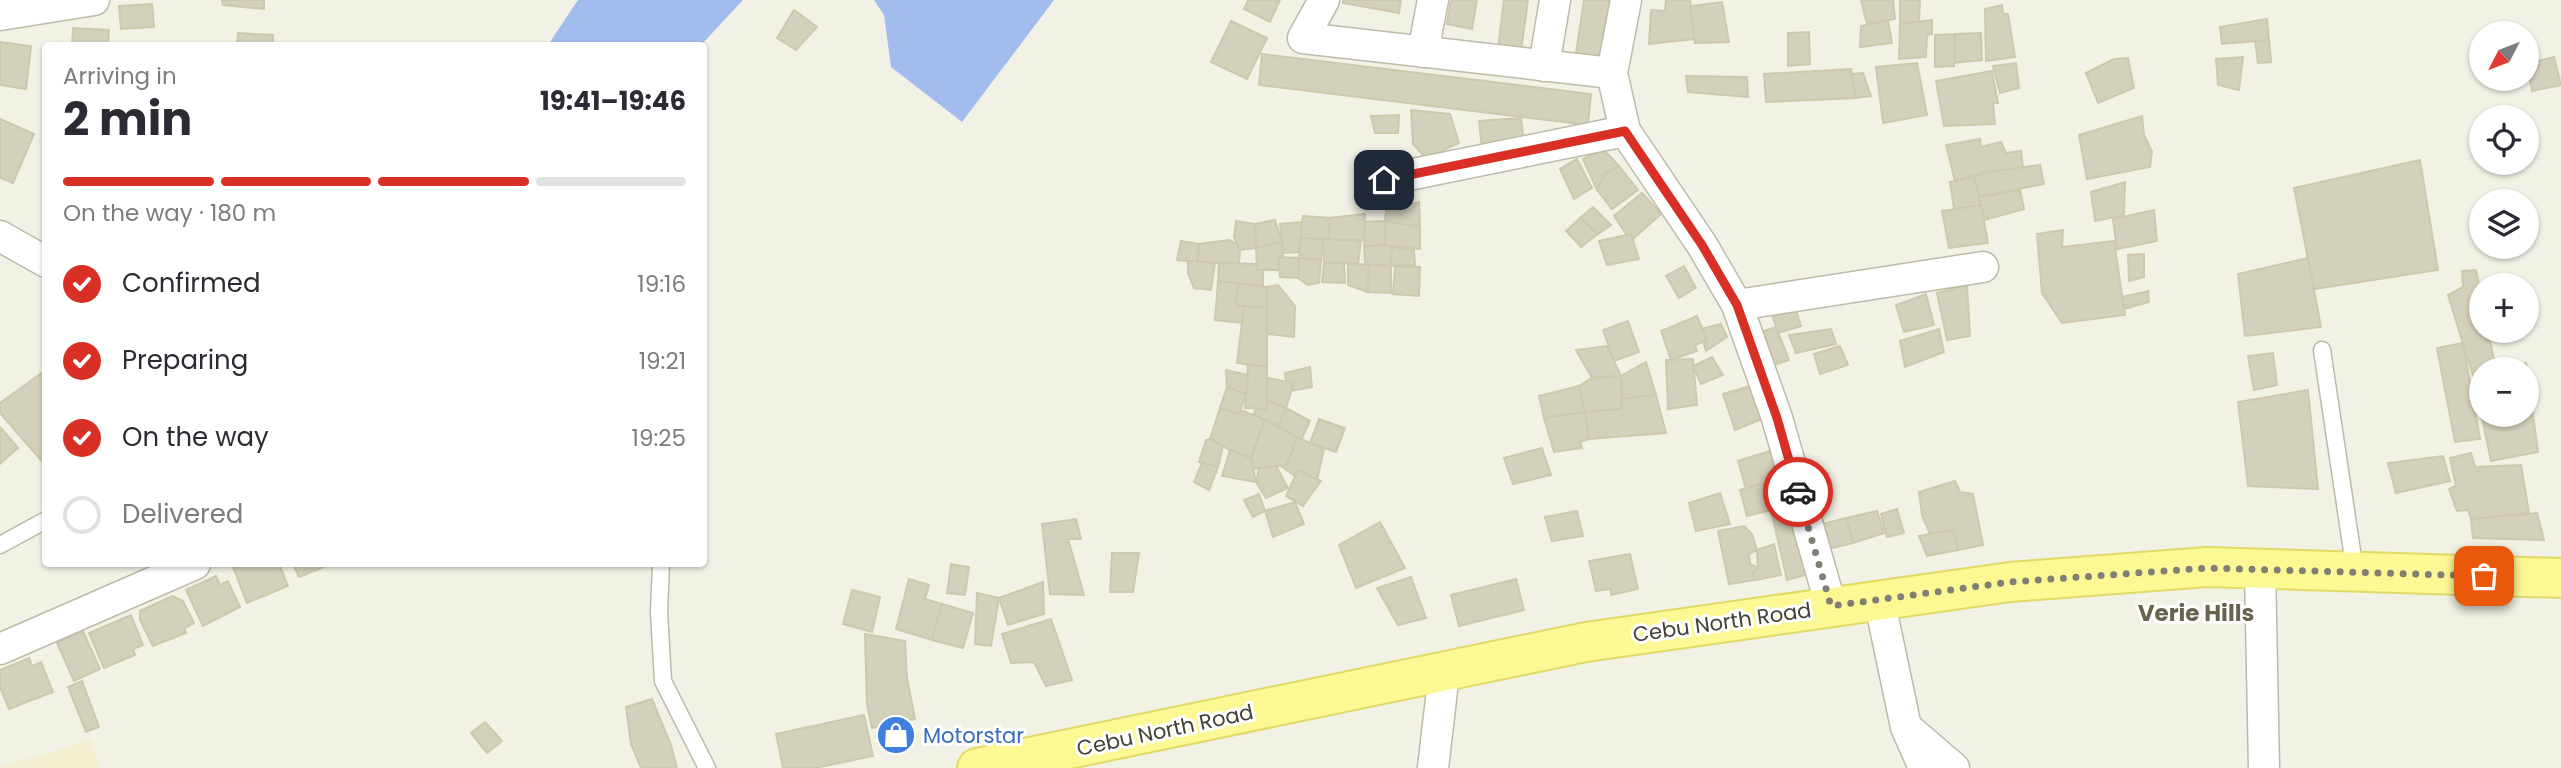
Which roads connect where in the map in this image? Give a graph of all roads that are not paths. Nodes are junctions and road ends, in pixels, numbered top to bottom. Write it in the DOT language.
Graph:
graph roads {
  1 [pos="94,0"];
  2 [pos="1324,0"];
  3 [pos="1433,0"];
  4 [pos="1555,0"];
  5 [pos="1626,0"];
  6 [pos="0,15"];
  7 [pos="1423,52"];
  8 [pos="1544,66"];
  9 [pos="1612,74"];
  10 [pos="1625,131"];
  11 [pos="1384,180"];
  12 [pos="0,236"];
  13 [pos="42,260"];
  14 [pos="1983,267"];
  15 [pos="1737,305"];
  16 [pos="2322,350"];
  17 [pos="42,522"];
  18 [pos="0,545"];
  19 [pos="188,567"];
  20 [pos="661,567"];
  21 [pos="2260,568"];
  22 [pos="2355,571"];
  23 [pos="2561,579"];
  24 [pos="1879,599"];
  25 [pos="1831,606"];
  26 [pos="0,649"];
  27 [pos="1444,673"];
  28 [pos="1906,727"];
  29 [pos="706,768"];
  30 [pos="978,768"];
  31 [pos="1433,768"];
  32 [pos="1924,768"];
  33 [pos="1954,768"];
  34 [pos="2264,768"];
  1 -- 6 [label="street"];
  2 -- 7 [label="street"];
  3 -- 7 [label="street"];
  4 -- 8 [label="street"];
  5 -- 9 [label="street"];
  7 -- 8 [label="street"];
  8 -- 9 [label="street"];
  9 -- 10 [label="street"];
  10 -- 11 [label="street"];
  10 -- 15 [label="street"];
  12 -- 13 [label="street"];
  14 -- 15 [label="street"];
  15 -- 25 [label="street"];
  16 -- 22 [label="lane"];
  17 -- 18 [label="lane"];
  19 -- 26 [label="street"];
  20 -- 29 [label="lane"];
  21 -- 22 [label="main road, Cebu North Road"];
  21 -- 24 [label="main road, Cebu North Road"];
  21 -- 34 [label="street"];
  22 -- 23 [label="main road, Cebu North Road"];
  24 -- 25 [label="main road, Cebu North Road"];
  24 -- 28 [label="street"];
  25 -- 27 [label="main road, Cebu North Road"];
  27 -- 30 [label="main road, Cebu North Road"];
  27 -- 31 [label="street"];
  28 -- 32 [label="street"];
  28 -- 33 [label="street"];
}
